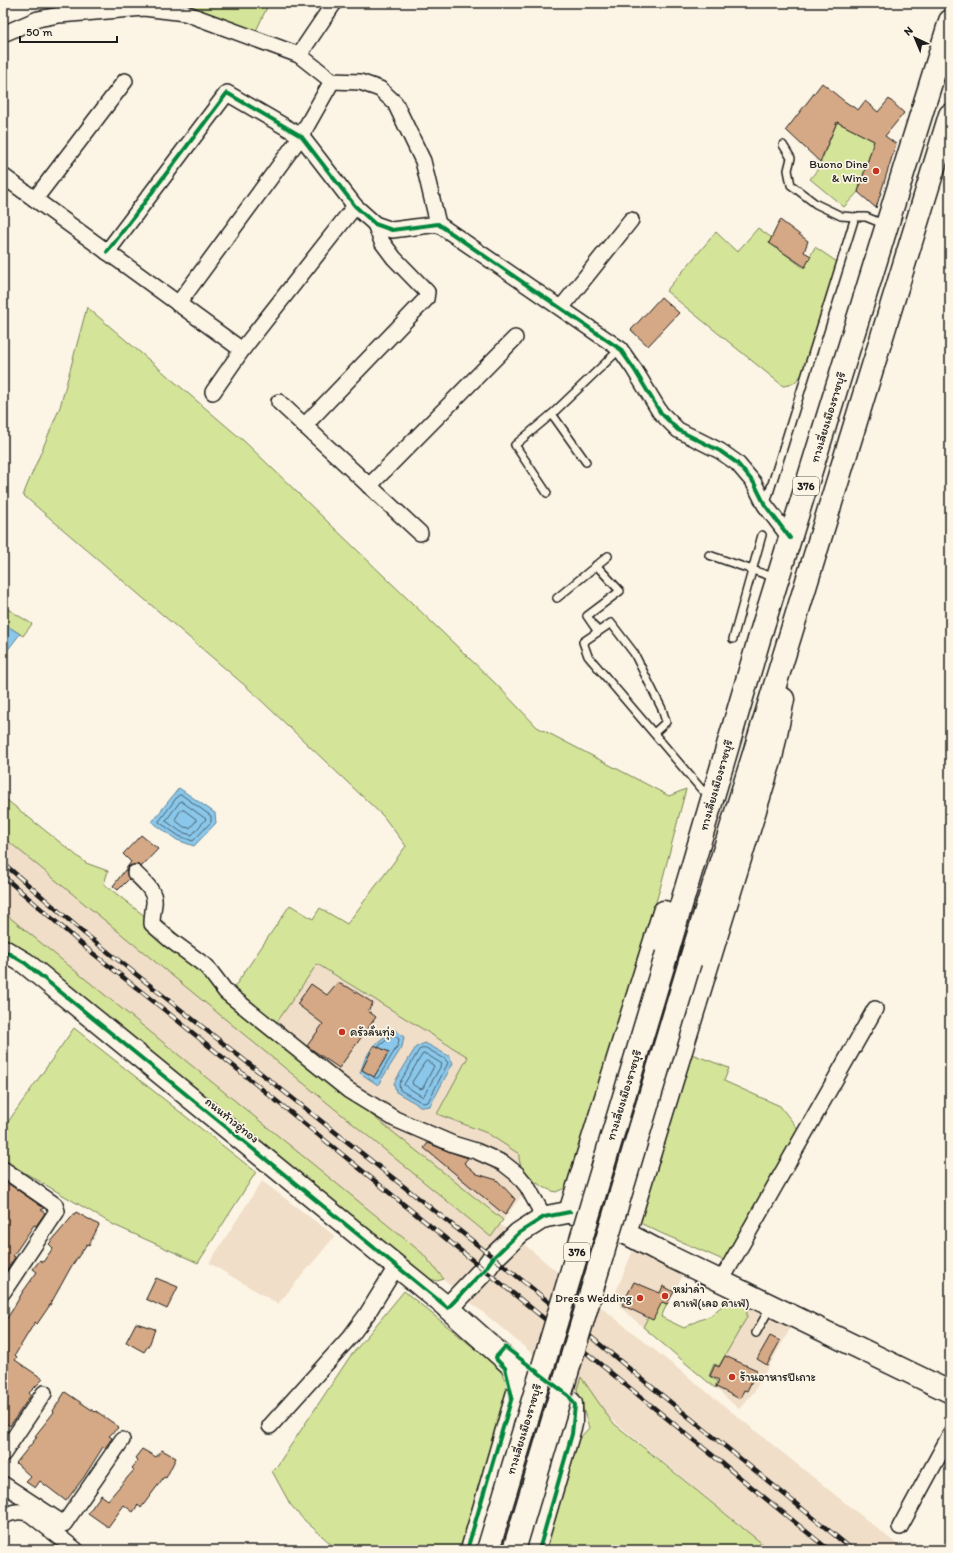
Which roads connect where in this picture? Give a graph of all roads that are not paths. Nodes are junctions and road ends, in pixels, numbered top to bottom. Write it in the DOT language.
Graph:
graph roads {
  1 [pos="334,3"];
  2 [pos="950,21"];
  3 [pos="3,34"];
  4 [pos="299,55"];
  5 [pos="125,81"];
  6 [pos="332,81"];
  7 [pos="950,115"];
  8 [pos="301,136"];
  9 [pos="783,145"];
  10 [pos="3,176"];
  11 [pos="35,199"];
  12 [pos="355,206"];
  13 [pos="855,217"];
  14 [pos="631,220"];
  15 [pos="375,224"];
  16 [pos="438,224"];
  17 [pos="888,226"];
  18 [pos="107,252"];
  19 [pos="178,304"];
  20 [pos="561,308"];
  21 [pos="515,338"];
  22 [pos="620,349"];
  23 [pos="242,350"];
  24 [pos="213,392"];
  25 [pos="279,402"];
  26 [pos="552,414"];
  27 [pos="304,426"];
  28 [pos="586,462"];
  29 [pos="369,486"];
  30 [pos="548,494"];
  31 [pos="765,505"];
  32 [pos="420,533"];
  33 [pos="762,534"];
  34 [pos="790,538"];
  35 [pos="815,552"];
  36 [pos="709,555"];
  37 [pos="608,556"];
  38 [pos="596,565"];
  39 [pos="752,570"];
  40 [pos="778,578"];
  41 [pos="557,598"];
  42 [pos="763,626"];
  43 [pos="598,632"];
  44 [pos="733,639"];
  45 [pos="654,733"];
  46 [pos="702,790"];
  47 [pos="135,872"];
  48 [pos="3,950"];
  49 [pos="874,1009"];
  50 [pos="3,1169"];
  51 [pos="570,1212"];
  52 [pos="544,1217"];
  53 [pos="625,1234"];
  54 [pos="396,1267"];
  55 [pos="721,1281"];
  56 [pos="3,1292"];
  57 [pos="771,1306"];
  58 [pos="448,1308"];
  59 [pos="756,1333"];
  60 [pos="523,1375"];
  61 [pos="950,1392"];
  62 [pos="44,1394"];
  63 [pos="270,1426"];
  64 [pos="950,1435"];
  65 [pos="122,1440"];
  66 [pos="3,1454"];
  67 [pos="3,1484"];
  68 [pos="3,1516"];
  69 [pos="900,1527"];
  70 [pos="76,1550"];
  71 [pos="472,1550"];
  72 [pos="488,1550"];
  73 [pos="514,1550"];
  74 [pos="534,1550"];
  1 -- 4 [label="street"];
  2 -- 17 [label="main road, ทางเลี่ยงเมืองราชบุรี / 376"];
  3 -- 4 [label="street"];
  4 -- 6 [label="street"];
  5 -- 11 [label="street"];
  6 -- 8 [label="street"];
  6 -- 16 [label="street"];
  7 -- 35 [label="main road, ทางเลี่ยงเมืองราชบุรี / 376"];
  8 -- 12 [label="street"];
  8 -- 18 [label="street"];
  8 -- 19 [label="street"];
  9 -- 13 [label="lane"];
  10 -- 11 [label="street"];
  11 -- 18 [label="street"];
  12 -- 15 [label="street"];
  12 -- 23 [label="street"];
  13 -- 17 [label="lane"];
  13 -- 31 [label="lane"];
  14 -- 20 [label="street"];
  15 -- 16 [label="street"];
  15 -- 27 [label="street"];
  16 -- 20 [label="street"];
  17 -- 34 [label="main road, ทางเลี่ยงเมืองราชบุรี / 376"];
  18 -- 19 [label="street"];
  19 -- 23 [label="street"];
  20 -- 22 [label="street"];
  21 -- 29 [label="street"];
  22 -- 26 [label="lane"];
  22 -- 31 [label="street"];
  23 -- 24 [label="street"];
  25 -- 27 [label="street"];
  26 -- 28 [label="lane"];
  26 -- 30 [label="lane"];
  27 -- 29 [label="street"];
  29 -- 32 [label="street"];
  31 -- 34 [label="street"];
  33 -- 39 [label="lane"];
  34 -- 40 [label="main road, ทางเลี่ยงเมืองราชบุรี / 376"];
  35 -- 53 [label="main road"];
  35 -- 73 [label="main road, ทางเลี่ยงเมืองราชบุรี / 376, bridge"];
  36 -- 39 [label="lane"];
  37 -- 38 [label="lane"];
  38 -- 41 [label="lane"];
  38 -- 43 [label="lane"];
  39 -- 40 [label="lane"];
  39 -- 44 [label="lane"];
  40 -- 42 [label="main road, ทางเลี่ยงเมืองราชบุรี / 376"];
  42 -- 46 [label="main road"];
  42 -- 72 [label="main road, ทางเลี่ยงเมืองราชบุรี / 376, bridge"];
  43 -- 45 [label="lane"];
  43 -- 45 [label="lane"];
  45 -- 46 [label="lane"];
  46 -- 51 [label="main road"];
  47 -- 52 [label="street"];
  48 -- 54 [label="street, ถนนท้าวอู่ทอง"];
  49 -- 55 [label="street"];
  50 -- 56 [label="street"];
  51 -- 52 [label="street"];
  51 -- 53 [label="street"];
  52 -- 58 [label="street"];
  53 -- 55 [label="street"];
  54 -- 58 [label="street, ถนนท้าวอู่ทอง"];
  54 -- 63 [label="street"];
  55 -- 57 [label="street"];
  57 -- 59 [label="lane"];
  57 -- 61 [label="street"];
  58 -- 60 [label="main road"];
  60 -- 71 [label="main road"];
  60 -- 74 [label="main road"];
  62 -- 66 [label="street"];
  64 -- 69 [label="street"];
  65 -- 67 [label="street"];
  68 -- 70 [label="street"];
}
